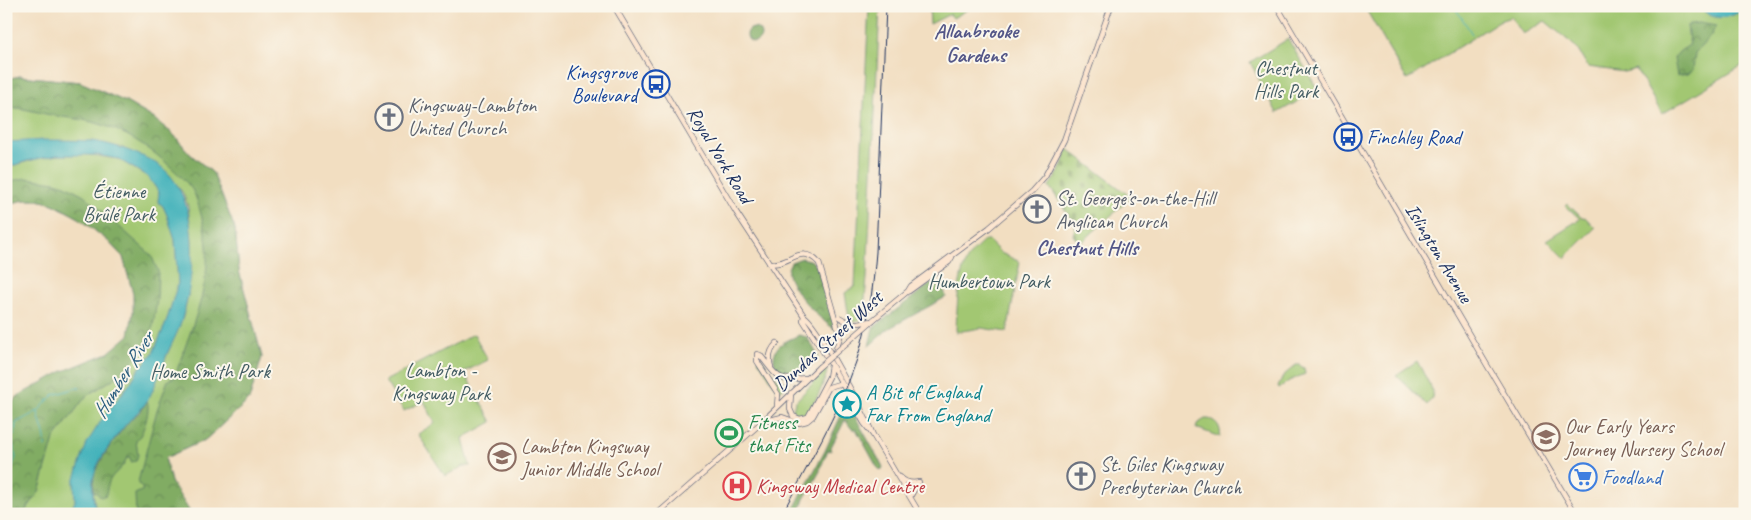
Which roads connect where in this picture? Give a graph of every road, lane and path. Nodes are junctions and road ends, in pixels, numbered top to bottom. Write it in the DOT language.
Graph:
graph roads {
  1 [pos="614,6"];
  2 [pos="1111,6"];
  3 [pos="1277,6"];
  4 [pos="769,263"];
  5 [pos="782,263"];
  6 [pos="779,279"];
  7 [pos="804,316"];
  8 [pos="838,318"];
  9 [pos="873,320"];
  10 [pos="777,343"];
  11 [pos="835,352"];
  12 [pos="831,364"];
  13 [pos="773,371"];
  14 [pos="806,378"];
  15 [pos="844,386"];
  16 [pos="791,392"];
  17 [pos="777,406"];
  18 [pos="761,423"];
  19 [pos="873,435"];
  20 [pos="894,470"];
  21 [pos="910,497"];
  22 [pos="657,514"];
  23 [pos="920,514"];
  24 [pos="1576,514"];
  1 -- 4 [label="main road, Royal York Road"];
  2 -- 9 [label="main road, Dundas Street West"];
  3 -- 24 [label="main road, Islington Avenue"];
  4 -- 5 [label="main road"];
  4 -- 6 [label="main road, Royal York Road"];
  5 -- 6 [label="main road"];
  5 -- 8 [label="main road"];
  6 -- 7 [label="main road, Royal York Road"];
  7 -- 12 [label="main road, Royal York Road"];
  7 -- 19 [label="main road, Royal York Road"];
  8 -- 9 [label="main road, bridge"];
  8 -- 11 [label="main road"];
  9 -- 11 [label="main road, Dundas Street West, bridge"];
  10 -- 13 [label="main road"];
  11 -- 14 [label="main road, Dundas Street West, bridge"];
  12 -- 15 [label="main road, Royal York Road"];
  12 -- 16 [label="main road"];
  13 -- 14 [label="main road"];
  13 -- 17 [label="main road"];
  14 -- 16 [label="main road, Dundas Street West"];
  15 -- 18 [label="main road"];
  15 -- 19 [label="main road, Royal York Road"];
  16 -- 17 [label="main road, Dundas Street West"];
  17 -- 18 [label="main road, Dundas Street West"];
  18 -- 22 [label="main road, Dundas Street West"];
  19 -- 20 [label="main road, Royal York Road"];
  20 -- 21 [label="main road, Royal York Road"];
  20 -- 21 [label="main road"];
  21 -- 23 [label="main road, Royal York Road"];
}
